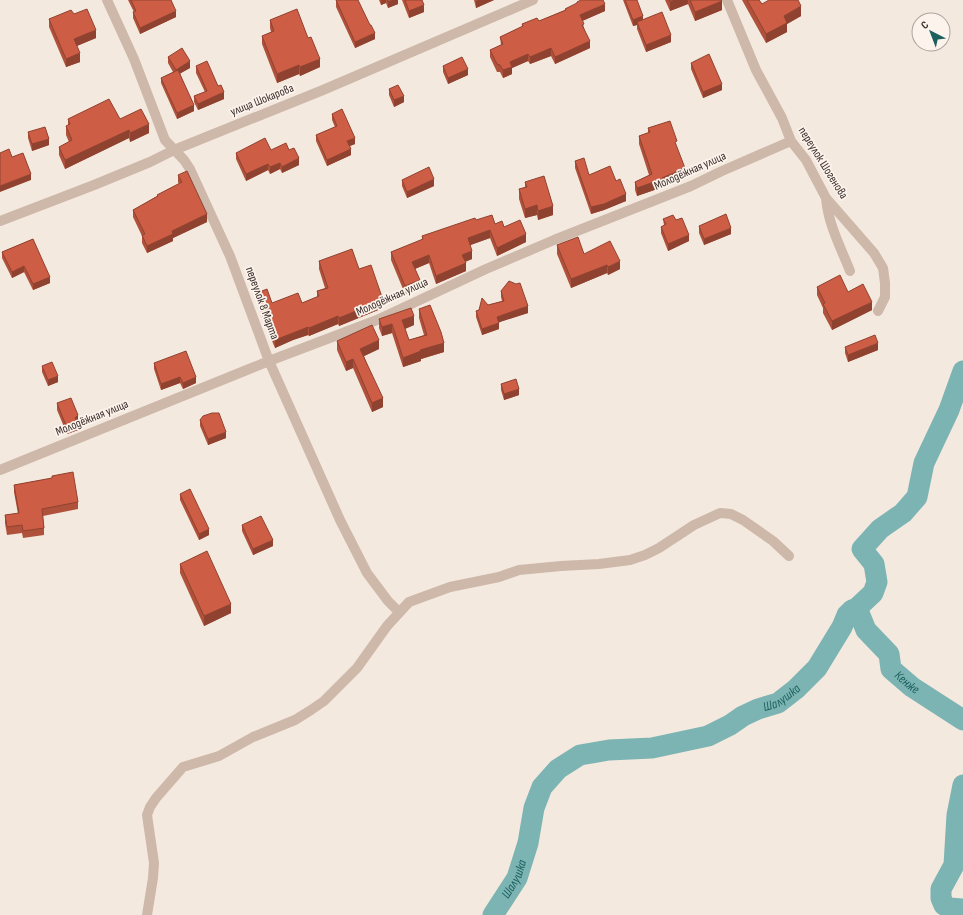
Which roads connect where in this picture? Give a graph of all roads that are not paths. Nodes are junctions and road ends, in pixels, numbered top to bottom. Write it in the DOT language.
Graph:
graph roads {
  1 [pos="107,0"];
  2 [pos="533,0"];
  3 [pos="727,0"];
  4 [pos="792,141"];
  5 [pos="174,150"];
  6 [pos="826,198"];
  7 [pos="0,221"];
  8 [pos="850,272"];
  9 [pos="878,311"];
  10 [pos="269,361"];
  11 [pos="0,470"];
  12 [pos="789,556"];
  13 [pos="399,612"];
  14 [pos="147,915"];
  1 -- 5 [label="street, переулок 8 Марта"];
  2 -- 5 [label="street, улица Шокарова"];
  3 -- 4 [label="street, переулок Шогенова"];
  4 -- 6 [label="street, переулок Шогенова"];
  4 -- 10 [label="street, Молодёжная улица"];
  5 -- 7 [label="street, улица Шокарова"];
  5 -- 10 [label="street, переулок 8 Марта"];
  6 -- 8 [label="street"];
  6 -- 9 [label="street, переулок Шогенова"];
  10 -- 11 [label="street, Молодёжная улица"];
  10 -- 13 [label="street, переулок 8 Марта"];
  12 -- 13 [label="street"];
  13 -- 14 [label="street"];
}
